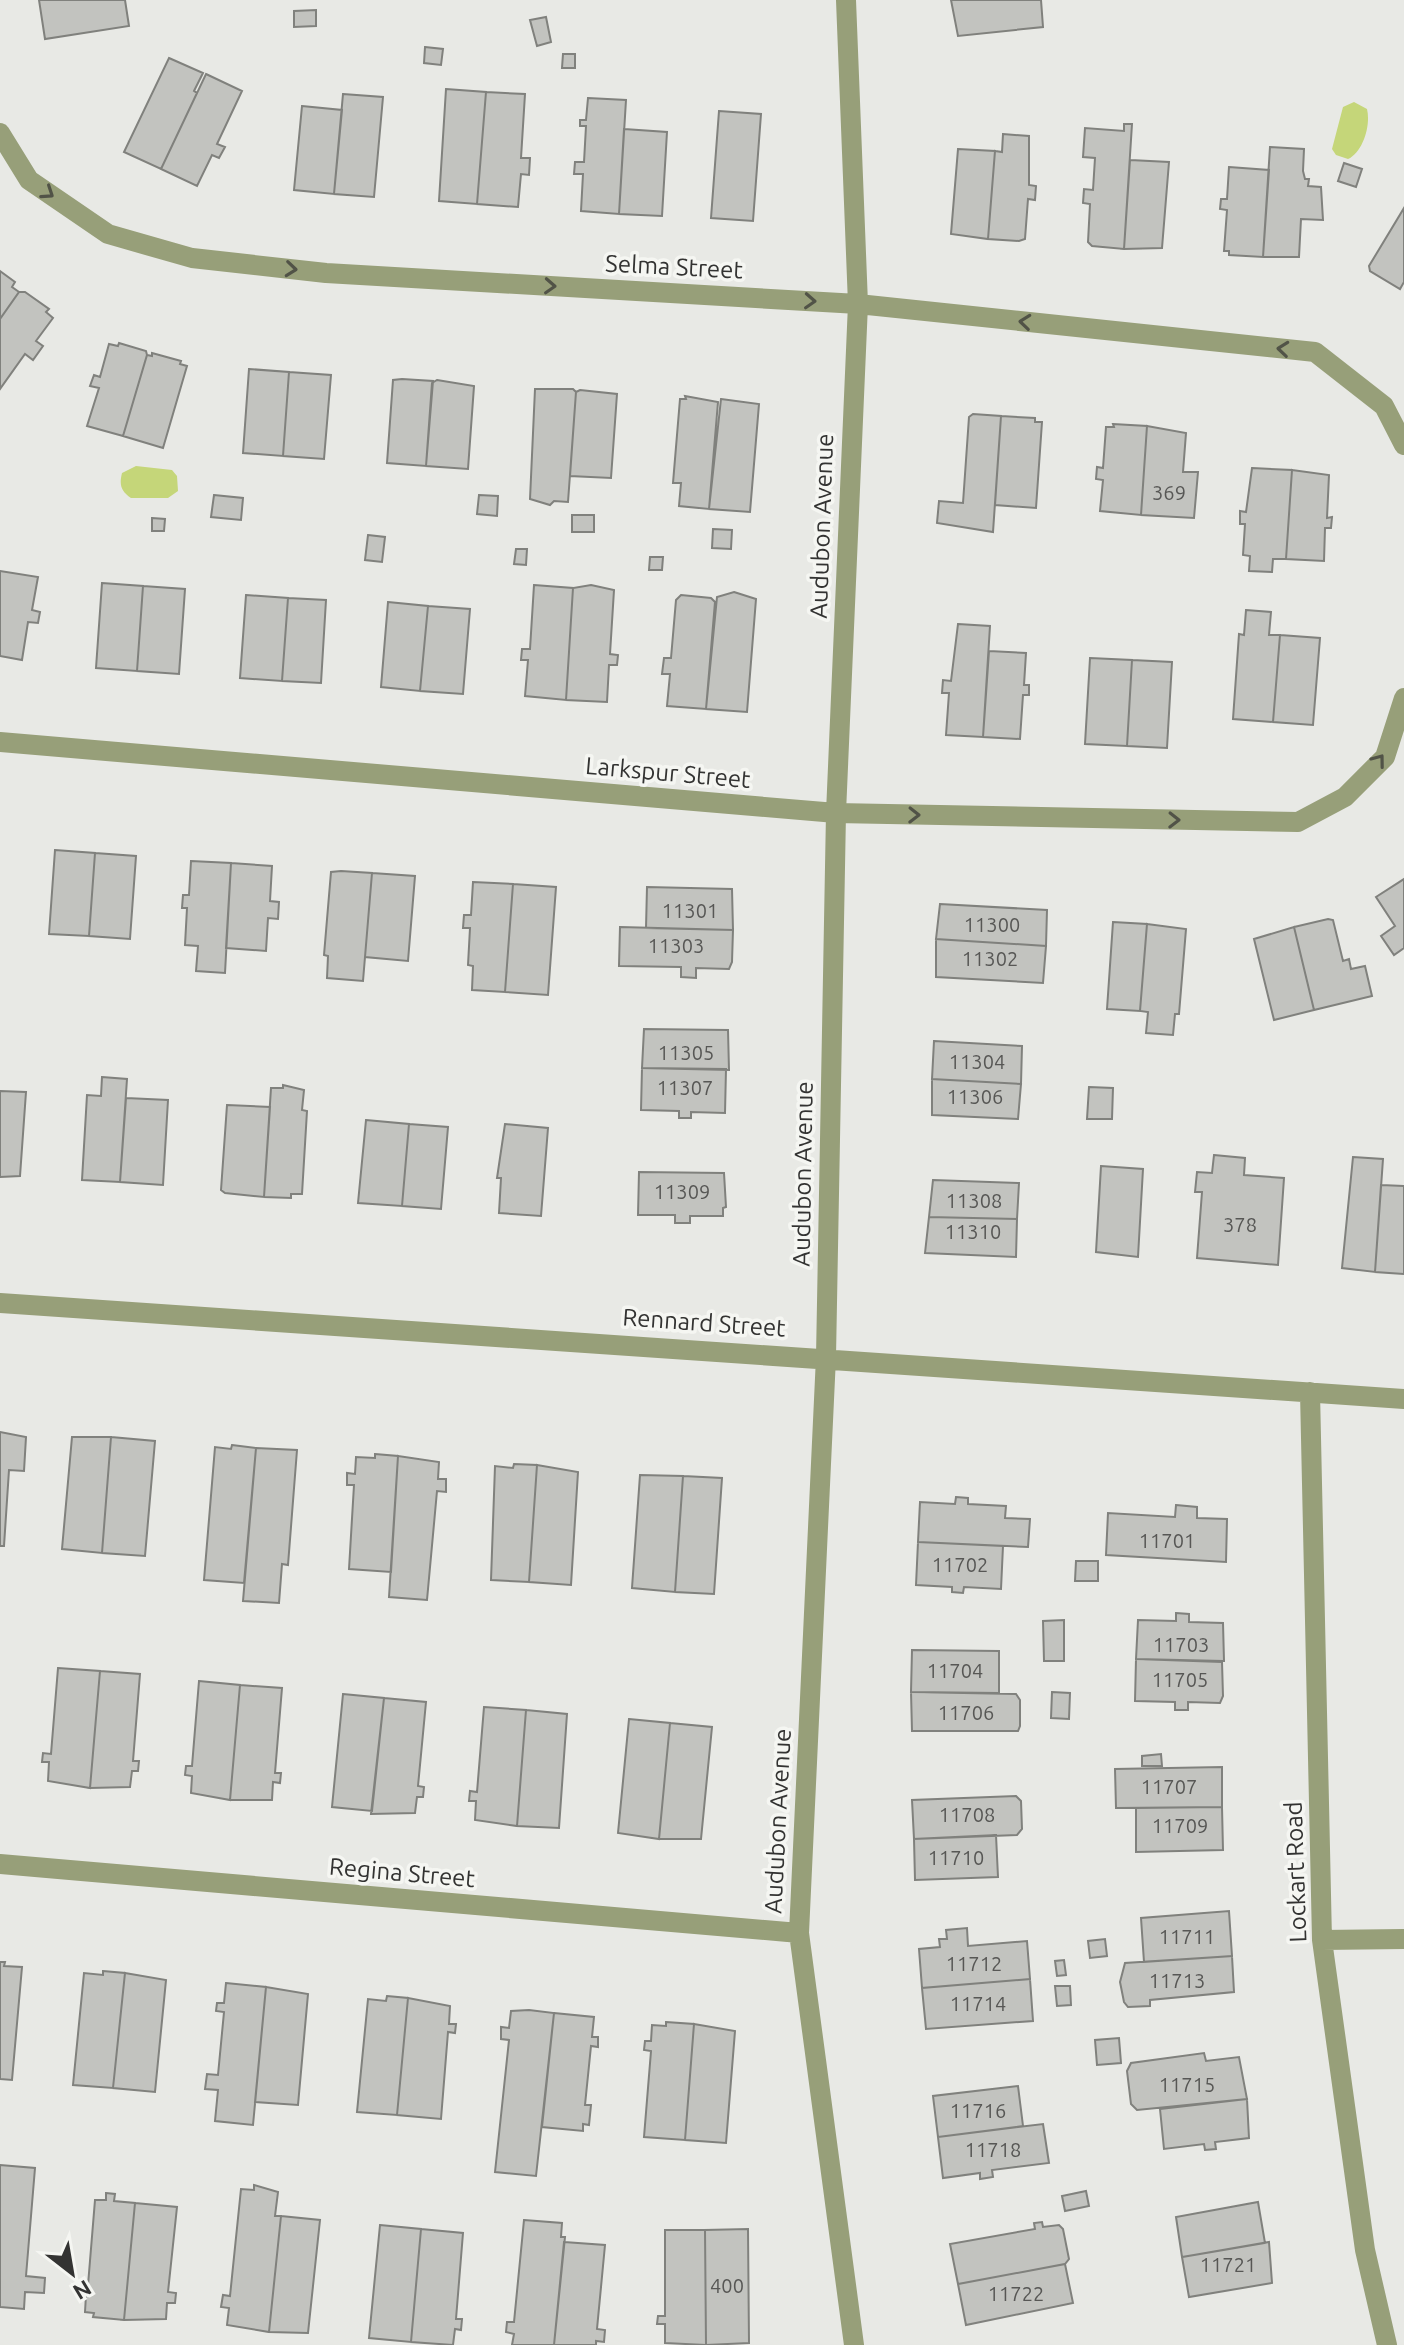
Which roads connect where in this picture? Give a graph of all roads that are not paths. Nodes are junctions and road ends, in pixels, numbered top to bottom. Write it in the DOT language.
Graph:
graph roads {
  1 [pos="846,0"];
  2 [pos="0,133"];
  3 [pos="858,304"];
  4 [pos="1404,445"];
  5 [pos="1404,698"];
  6 [pos="0,742"];
  7 [pos="836,813"];
  8 [pos="0,1303"];
  9 [pos="826,1357"];
  10 [pos="1310,1392"];
  11 [pos="1404,1399"];
  12 [pos="0,1864"];
  13 [pos="799,1933"];
  14 [pos="1404,1939"];
  15 [pos="1322,1940"];
  16 [pos="854,2345"];
  17 [pos="1387,2345"];
  1 -- 3 [label="street, Audubon Avenue"];
  2 -- 3 [label="street, Selma Street, one-way"];
  4 -- 3 [label="street, Selma Street, one-way"];
  3 -- 7 [label="street, Audubon Avenue"];
  7 -- 5 [label="street, Larkspur Street, one-way"];
  6 -- 7 [label="street, Larkspur Street"];
  7 -- 9 [label="street, Audubon Avenue"];
  8 -- 9 [label="street, Rennard Street"];
  9 -- 10 [label="street, Rennard Street"];
  9 -- 13 [label="street, Audubon Avenue"];
  10 -- 11 [label="street, Rennard Street"];
  10 -- 15 [label="street, Lockart Road"];
  12 -- 13 [label="street, Regina Street"];
  13 -- 16 [label="street, Audubon Avenue"];
  14 -- 15 [label="street"];
  15 -- 17 [label="street, Lockart Road"];
}
